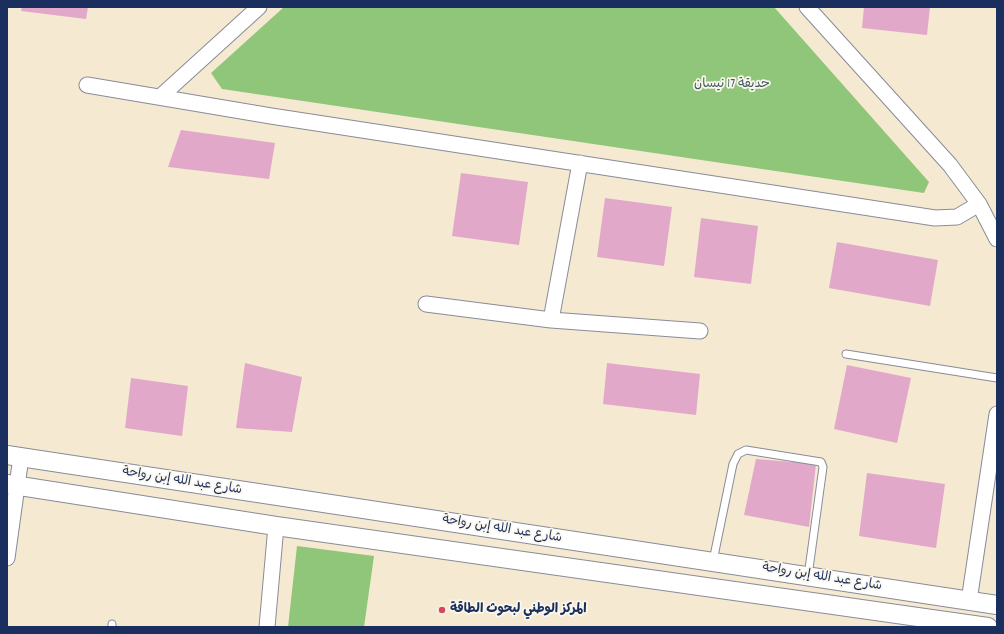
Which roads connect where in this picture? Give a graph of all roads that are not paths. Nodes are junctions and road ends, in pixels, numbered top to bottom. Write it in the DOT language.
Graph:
graph roads {
  1 [pos="258,7"];
  2 [pos="807,7"];
  3 [pos="87,85"];
  4 [pos="160,97"];
  5 [pos="580,163"];
  6 [pos="978,204"];
  7 [pos="997,238"];
  8 [pos="426,304"];
  9 [pos="551,320"];
  10 [pos="700,331"];
  11 [pos="846,354"];
  12 [pos="997,378"];
  13 [pos="997,414"];
  14 [pos="14,456"];
  15 [pos="12,485"];
  16 [pos="276,526"];
  17 [pos="7,558"];
  18 [pos="713,562"];
  19 [pos="808,576"];
  20 [pos="970,601"];
  21 [pos="997,605"];
  22 [pos="267,627"];
  23 [pos="988,627"];
  1 -- 4 [label="street"];
  2 -- 6 [label="street"];
  3 -- 4 [label="street"];
  4 -- 5 [label="street"];
  5 -- 6 [label="street"];
  5 -- 9 [label="street"];
  6 -- 7 [label="street"];
  8 -- 9 [label="street"];
  9 -- 10 [label="street"];
  11 -- 12 [label="lane"];
  13 -- 20 [label="street"];
  14 -- 15 [label="street"];
  14 -- 18 [label="street, شارع عبد الله إبن رواحة"];
  15 -- 16 [label="street, شارع عبد الله إبن رواحة"];
  15 -- 17 [label="street"];
  16 -- 22 [label="street"];
  16 -- 23 [label="street, شارع عبد الله إبن رواحة"];
  18 -- 19 [label="street, شارع عبد الله إبن رواحة"];
  18 -- 19 [label="lane"];
  19 -- 20 [label="street, شارع عبد الله إبن رواحة"];
  20 -- 21 [label="street, شارع عبد الله إبن رواحة"];
}
